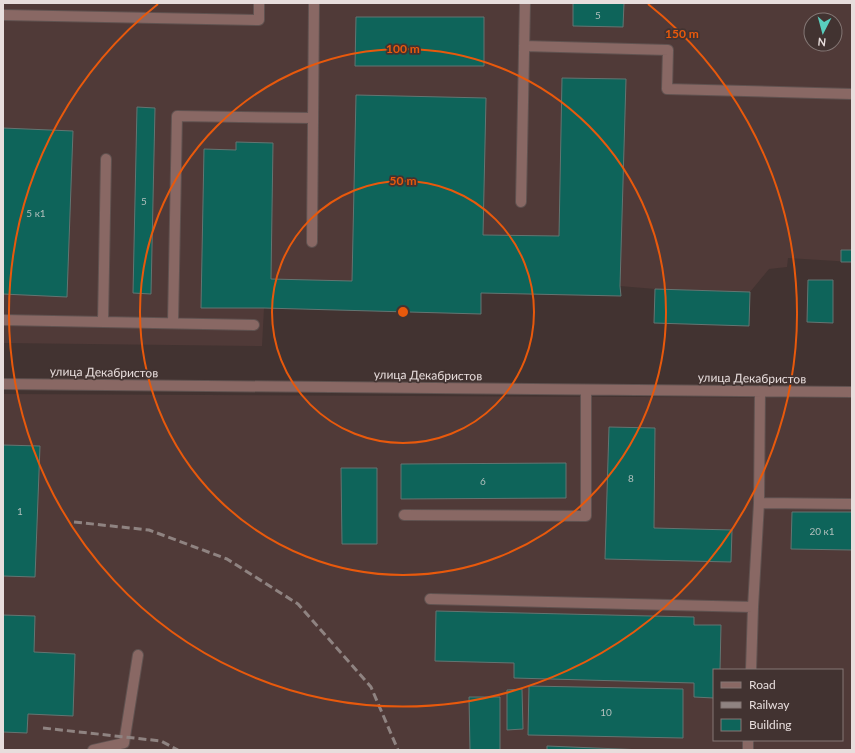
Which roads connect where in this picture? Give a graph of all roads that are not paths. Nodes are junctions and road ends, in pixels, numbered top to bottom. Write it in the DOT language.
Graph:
graph roads {
  1 [pos="259,3"];
  2 [pos="314,3"];
  3 [pos="525,3"];
  4 [pos="3,14"];
  5 [pos="524,46"];
  6 [pos="852,94"];
  7 [pos="313,118"];
  8 [pos="106,159"];
  9 [pos="521,202"];
  10 [pos="312,242"];
  11 [pos="3,320"];
  12 [pos="103,322"];
  13 [pos="173,323"];
  14 [pos="254,325"];
  15 [pos="3,384"];
  16 [pos="586,390"];
  17 [pos="760,391"];
  18 [pos="852,392"];
  19 [pos="759,503"];
  20 [pos="852,504"];
  21 [pos="404,515"];
  22 [pos="430,599"];
  23 [pos="753,607"];
  24 [pos="138,655"];
  25 [pos="751,669"];
  26 [pos="93,750"];
  1 -- 4 [label="street"];
  2 -- 7 [label="street"];
  3 -- 5 [label="street"];
  5 -- 6 [label="street"];
  5 -- 9 [label="street"];
  7 -- 10 [label="street"];
  7 -- 13 [label="street"];
  8 -- 12 [label="street"];
  11 -- 12 [label="street"];
  12 -- 13 [label="street"];
  13 -- 14 [label="street"];
  15 -- 16 [label="street, улица Декабристов"];
  16 -- 17 [label="street, улица Декабристов"];
  16 -- 21 [label="street"];
  17 -- 18 [label="street, улица Декабристов"];
  17 -- 19 [label="street"];
  19 -- 20 [label="street"];
  19 -- 23 [label="street"];
  22 -- 23 [label="street"];
  23 -- 25 [label="street"];
  24 -- 26 [label="street"];
}
